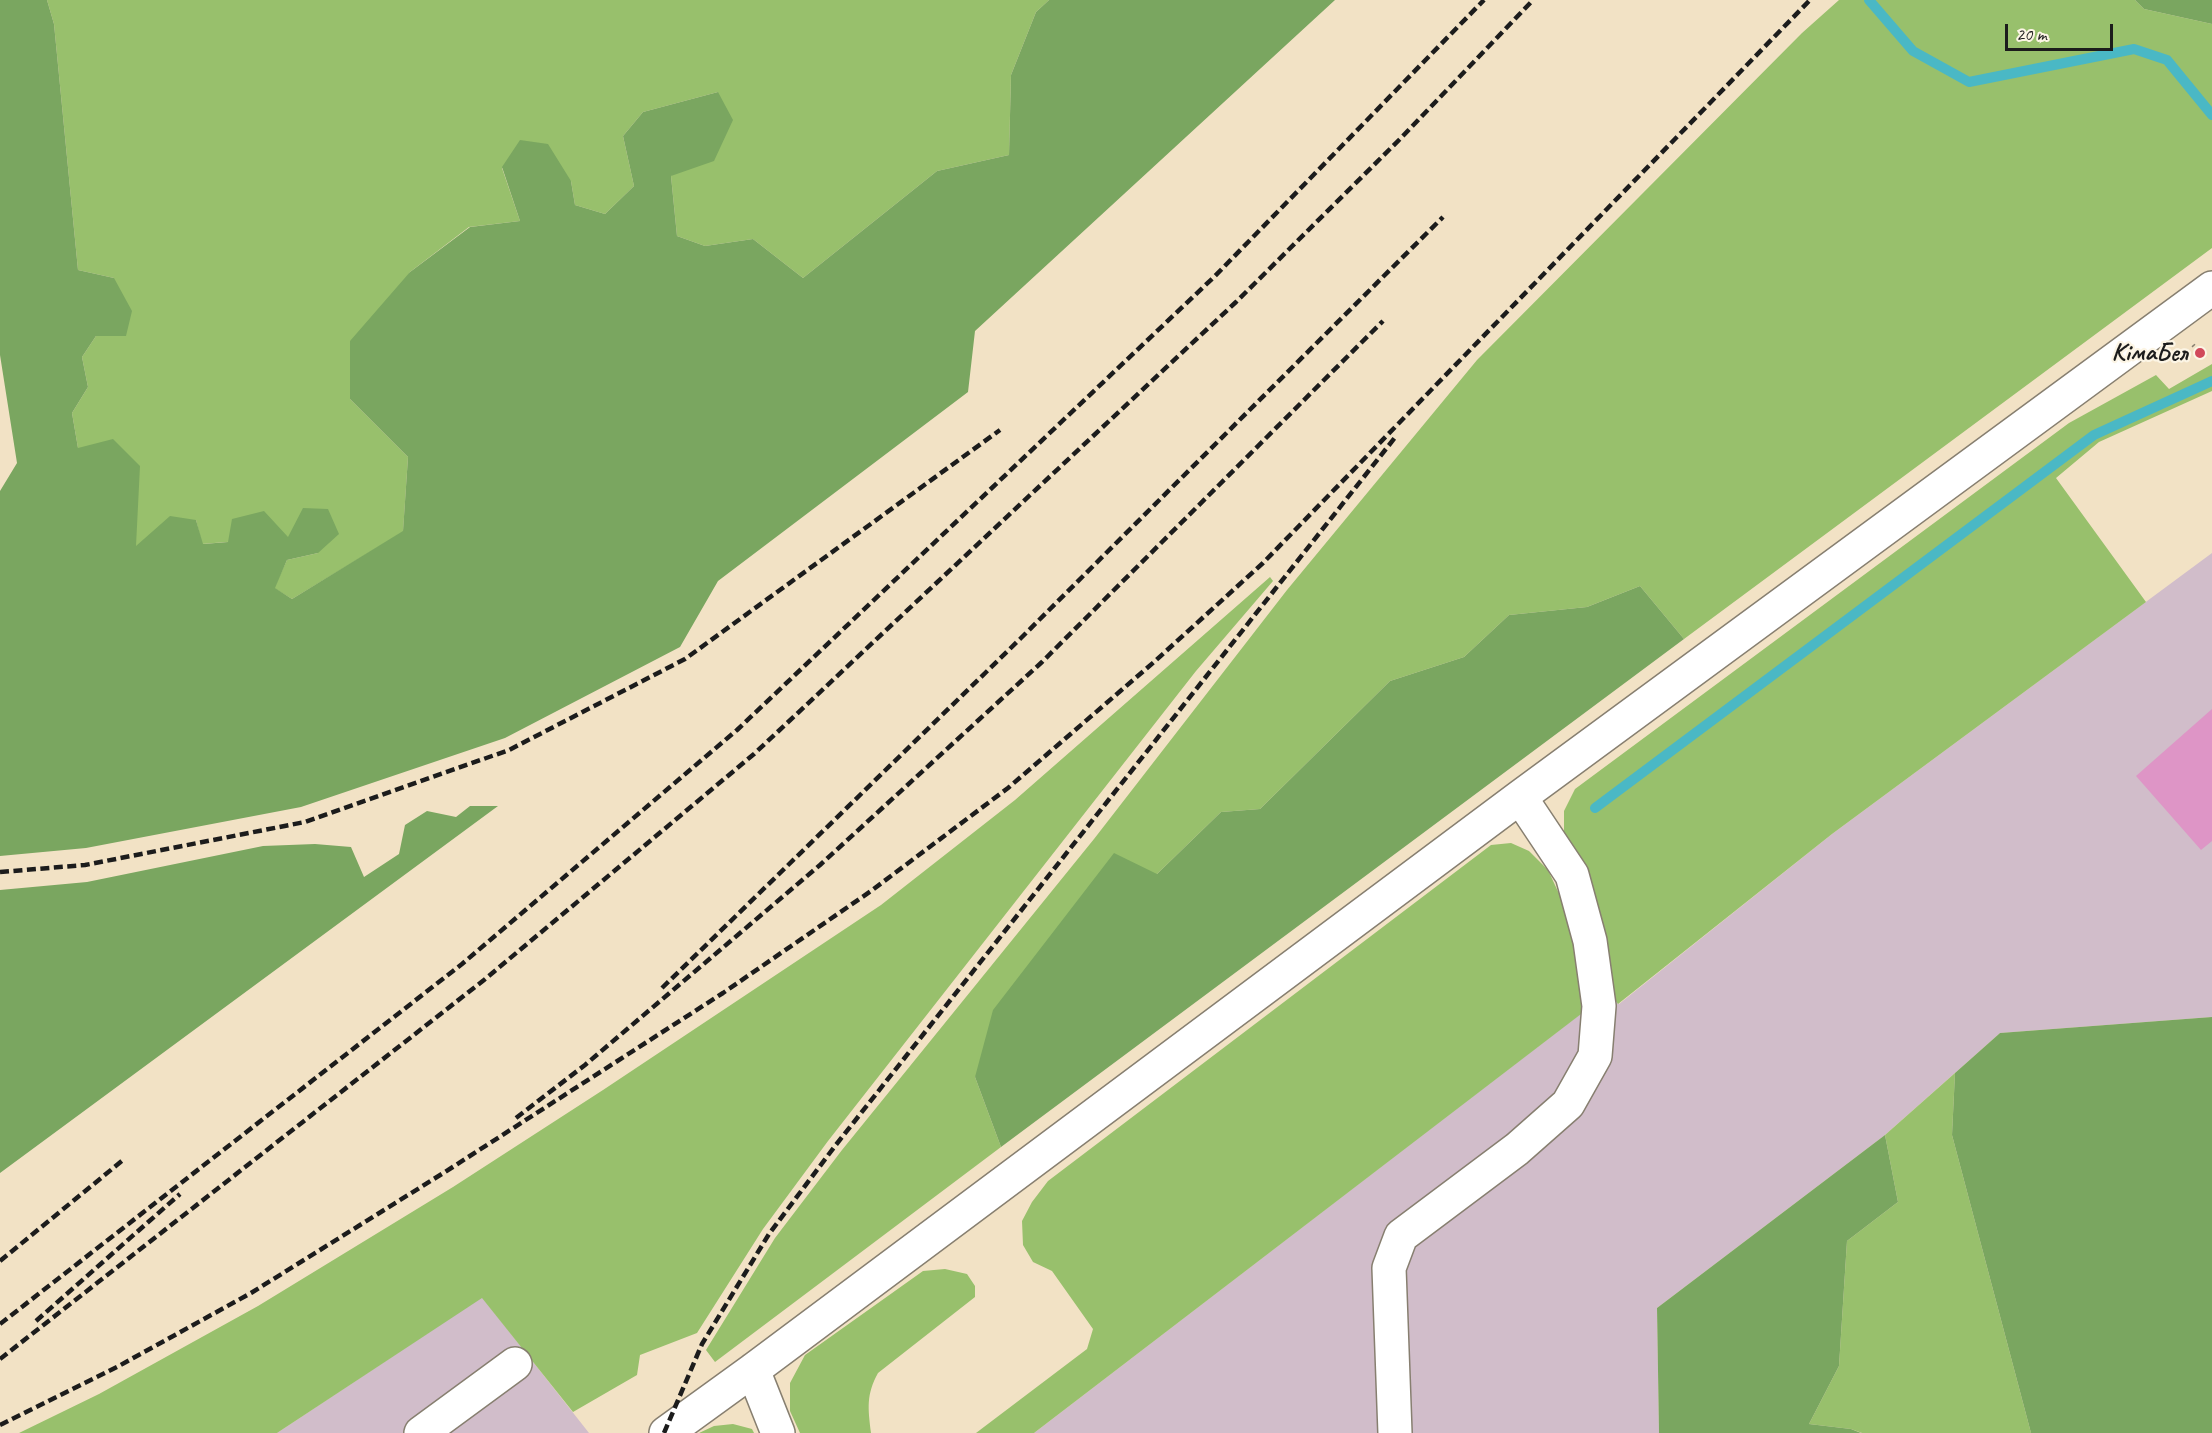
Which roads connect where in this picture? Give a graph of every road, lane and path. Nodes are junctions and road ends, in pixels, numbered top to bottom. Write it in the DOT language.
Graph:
graph roads {
  1 [pos="2212,288"];
  2 [pos="1520,797"];
  3 [pos="515,1364"];
  4 [pos="753,1370"];
  5 [pos="421,1433"];
  6 [pos="666,1433"];
  7 [pos="778,1433"];
  8 [pos="1395,1433"];
  1 -- 2 [label="street"];
  2 -- 4 [label="street"];
  2 -- 8 [label="street"];
  3 -- 5 [label="street"];
  4 -- 6 [label="street"];
  4 -- 7 [label="street"];
}
